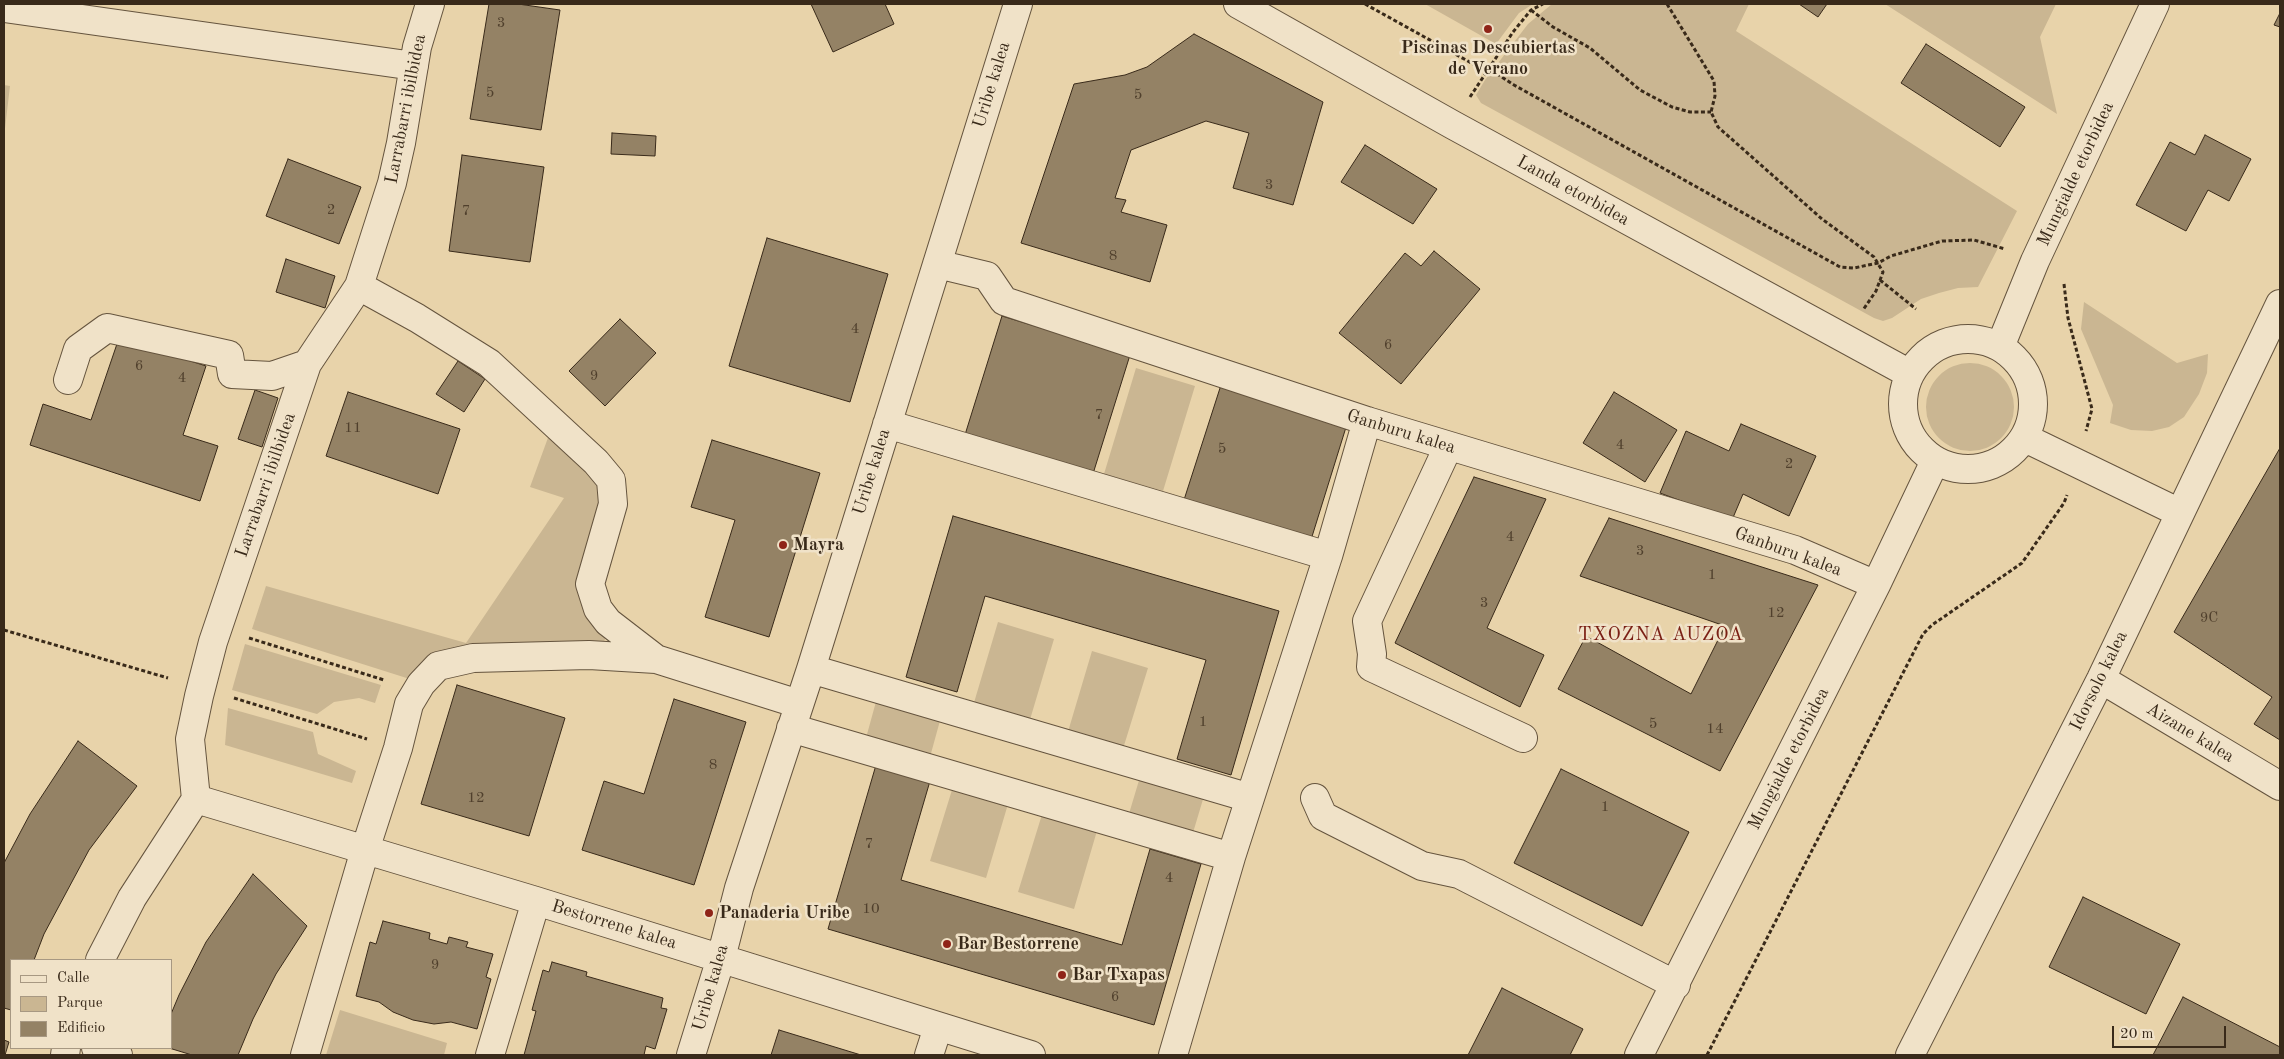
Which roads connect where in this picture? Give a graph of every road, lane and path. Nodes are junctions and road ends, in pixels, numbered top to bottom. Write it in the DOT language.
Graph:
graph roads {
  1 [pos="430,4"];
  2 [pos="1018,4"];
  3 [pos="1238,4"];
  4 [pos="1364,4"];
  5 [pos="1543,4"];
  6 [pos="1667,4"];
  7 [pos="2155,4"];
  8 [pos="4,8"];
  9 [pos="1531,10"];
  10 [pos="414,66"];
  11 [pos="1488,68"];
  12 [pos="1711,112"];
  13 [pos="1453,125"];
  14 [pos="2035,261"];
  15 [pos="1878,263"];
  16 [pos="937,264"];
  17 [pos="1880,280"];
  18 [pos="359,286"];
  19 [pos="2280,304"];
  20 [pos="1916,308"];
  21 [pos="1847,340"];
  22 [pos="2000,347"];
  23 [pos="307,364"];
  24 [pos="1910,374"];
  25 [pos="68,380"];
  26 [pos="1367,422"];
  27 [pos="887,424"];
  28 [pos="2025,438"];
  29 [pos="1448,447"];
  30 [pos="1935,461"];
  31 [pos="2078,464"];
  32 [pos="2180,513"];
  33 [pos="1328,556"];
  34 [pos="1876,585"];
  35 [pos="218,628"];
  36 [pos="656,659"];
  37 [pos="811,669"];
  38 [pos="2101,679"];
  39 [pos="418,690"];
  40 [pos="795,716"];
  41 [pos="1523,738"];
  42 [pos="2280,786"];
  43 [pos="1250,798"];
  44 [pos="1315,798"];
  45 [pos="196,800"];
  46 [pos="365,850"];
  47 [pos="1231,857"];
  48 [pos="536,901"];
  49 [pos="721,958"];
  50 [pos="101,959"];
  51 [pos="1676,985"];
  52 [pos="938,1027"];
  53 [pos="99,1049"];
  54 [pos="118,1055"];
  55 [pos="305,1055"];
  56 [pos="490,1055"];
  57 [pos="692,1055"];
  58 [pos="929,1055"];
  59 [pos="1031,1055"];
  60 [pos="1173,1055"];
  61 [pos="1639,1055"];
  62 [pos="1707,1055"];
  63 [pos="1910,1055"];
  1 -- 10 [label="street, Larrabarri ibilbidea"];
  2 -- 16 [label="street, Uribe kalea"];
  3 -- 13 [label="street, Landa etorbidea"];
  4 -- 11 [label="path"];
  5 -- 9 [label="path"];
  6 -- 12 [label="path"];
  7 -- 14 [label="street, Mungialde etorbidea"];
  8 -- 10 [label="street"];
  9 -- 11 [label="path"];
  9 -- 12 [label="path"];
  10 -- 18 [label="street, Larrabarri ibilbidea"];
  11 -- 13 [label="path"];
  11 -- 15 [label="path"];
  12 -- 15 [label="path"];
  13 -- 21 [label="street, Landa etorbidea"];
  14 -- 15 [label="path"];
  14 -- 22 [label="street, Mungialde etorbidea"];
  14 -- 31 [label="path"];
  15 -- 17 [label="path"];
  16 -- 26 [label="street, Ganburu kalea"];
  16 -- 27 [label="street, Uribe kalea"];
  17 -- 20 [label="path"];
  17 -- 21 [label="path"];
  18 -- 23 [label="street, Larrabarri ibilbidea"];
  18 -- 36 [label="street"];
  19 -- 32 [label="street, Idorsolo kalea"];
  21 -- 24 [label="street, Landa etorbidea"];
  22 -- 24 [label="street"];
  22 -- 28 [label="street"];
  23 -- 25 [label="street"];
  23 -- 35 [label="street, Larrabarri ibilbidea"];
  24 -- 30 [label="street"];
  26 -- 29 [label="street, Ganburu kalea"];
  26 -- 33 [label="street"];
  27 -- 33 [label="street"];
  27 -- 37 [label="street, Uribe kalea"];
  28 -- 30 [label="street"];
  28 -- 31 [label="street"];
  29 -- 34 [label="street, Ganburu kalea"];
  29 -- 41 [label="street"];
  30 -- 34 [label="street, Mungialde etorbidea"];
  31 -- 32 [label="street"];
  31 -- 62 [label="path"];
  32 -- 38 [label="street, Idorsolo kalea"];
  33 -- 43 [label="street"];
  34 -- 51 [label="street, Mungialde etorbidea"];
  35 -- 39 [label="path"];
  35 -- 45 [label="street, Larrabarri ibilbidea"];
  36 -- 39 [label="street"];
  36 -- 40 [label="street"];
  37 -- 40 [label="street, Uribe kalea"];
  37 -- 43 [label="street"];
  38 -- 42 [label="street, Aizane kalea"];
  38 -- 63 [label="street, Idorsolo kalea"];
  39 -- 46 [label="street"];
  40 -- 47 [label="street"];
  40 -- 49 [label="street, Uribe kalea"];
  43 -- 47 [label="street"];
  44 -- 51 [label="street"];
  45 -- 46 [label="street, Bestorrene kalea"];
  45 -- 50 [label="street"];
  46 -- 48 [label="street, Bestorrene kalea"];
  46 -- 55 [label="street"];
  47 -- 60 [label="street"];
  48 -- 49 [label="street, Bestorrene kalea"];
  48 -- 56 [label="street"];
  49 -- 52 [label="street, Bestorrene kalea"];
  49 -- 57 [label="street, Uribe kalea"];
  51 -- 61 [label="street, Mungialde etorbidea"];
  52 -- 58 [label="street"];
  52 -- 59 [label="street, Bestorrene kalea"];
  53 -- 54 [label="street"];
}
